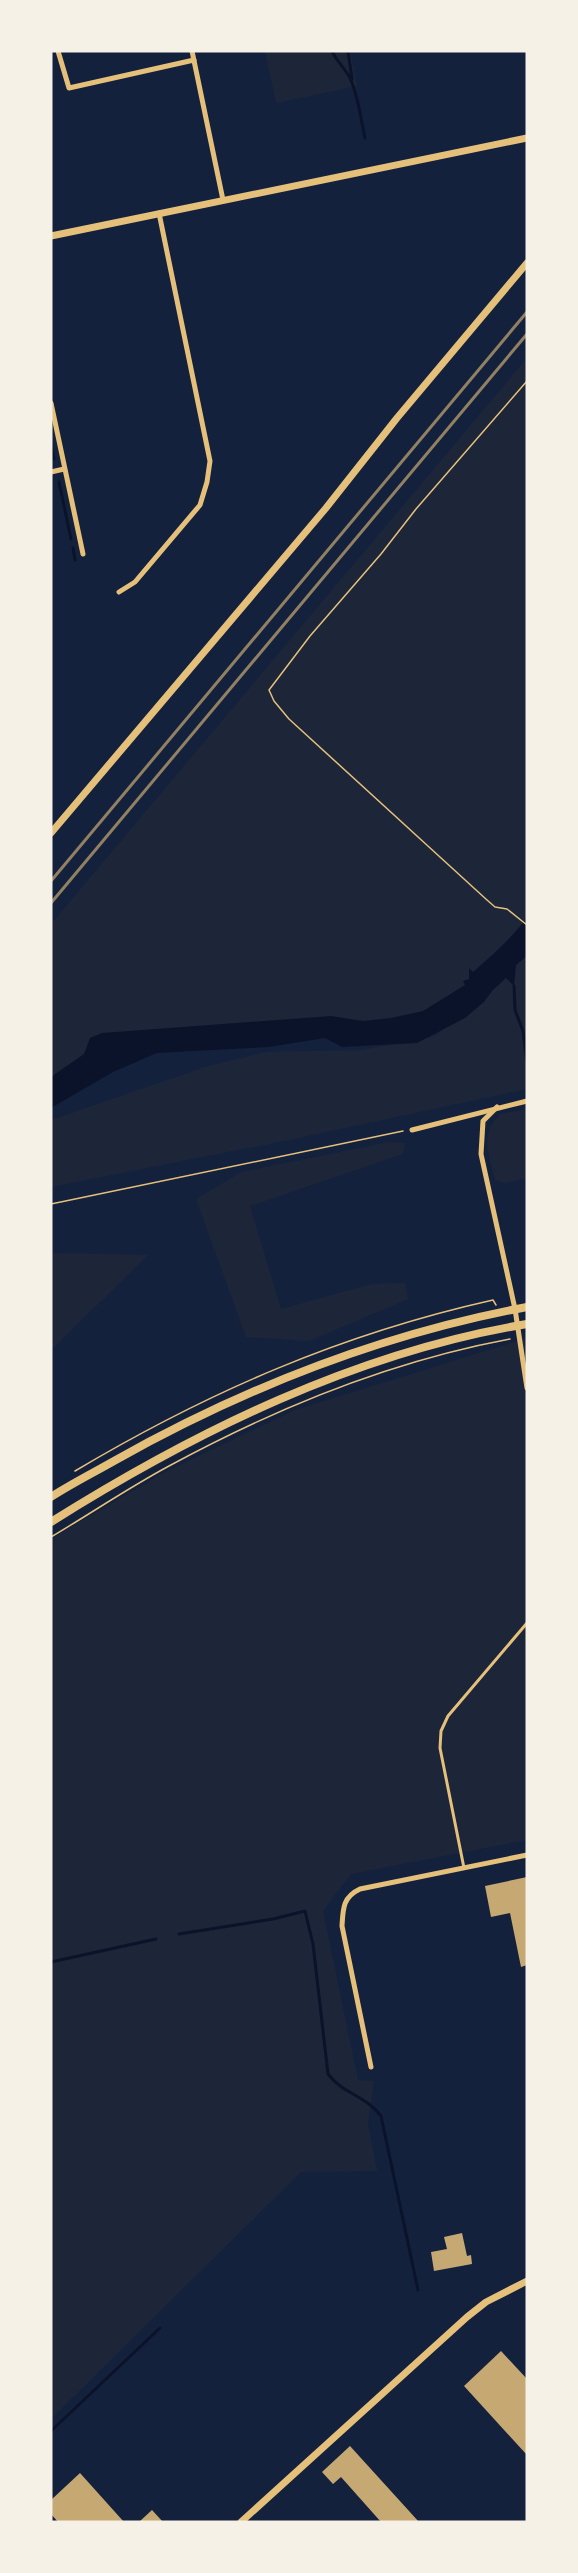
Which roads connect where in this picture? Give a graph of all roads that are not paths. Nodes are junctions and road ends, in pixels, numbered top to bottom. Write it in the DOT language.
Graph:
graph roads {
  1 [pos="58,51"];
  2 [pos="192,51"];
  3 [pos="194,60"];
  4 [pos="527,138"];
  5 [pos="223,200"];
  6 [pos="159,213"];
  7 [pos="51,236"];
  8 [pos="527,263"];
  9 [pos="51,403"];
  10 [pos="64,469"];
  11 [pos="51,472"];
  12 [pos="83,554"];
  13 [pos="119,592"];
  14 [pos="51,833"];
  15 [pos="527,1101"];
  16 [pos="497,1107"];
  17 [pos="412,1130"];
  18 [pos="527,1307"];
  19 [pos="514,1309"];
  20 [pos="527,1324"];
  21 [pos="518,1325"];
  22 [pos="527,1388"];
  23 [pos="51,1497"];
  24 [pos="51,1522"];
  25 [pos="527,1623"];
  26 [pos="527,1855"];
  27 [pos="464,1868"];
  28 [pos="371,2067"];
  29 [pos="527,2281"];
  30 [pos="241,2522"];
  1 -- 3 [label="street"];
  2 -- 3 [label="street"];
  3 -- 5 [label="street"];
  4 -- 5 [label="street"];
  5 -- 6 [label="street"];
  6 -- 7 [label="street"];
  6 -- 13 [label="street"];
  8 -- 14 [label="street"];
  9 -- 10 [label="street"];
  10 -- 11 [label="street"];
  10 -- 12 [label="street"];
  15 -- 16 [label="street"];
  16 -- 17 [label="street"];
  16 -- 19 [label="street"];
  18 -- 19 [label="main road"];
  19 -- 21 [label="street"];
  19 -- 23 [label="main road"];
  20 -- 21 [label="main road"];
  21 -- 22 [label="street"];
  21 -- 24 [label="main road"];
  25 -- 27 [label="lane"];
  26 -- 27 [label="street"];
  27 -- 28 [label="street"];
  29 -- 30 [label="street"];
}
